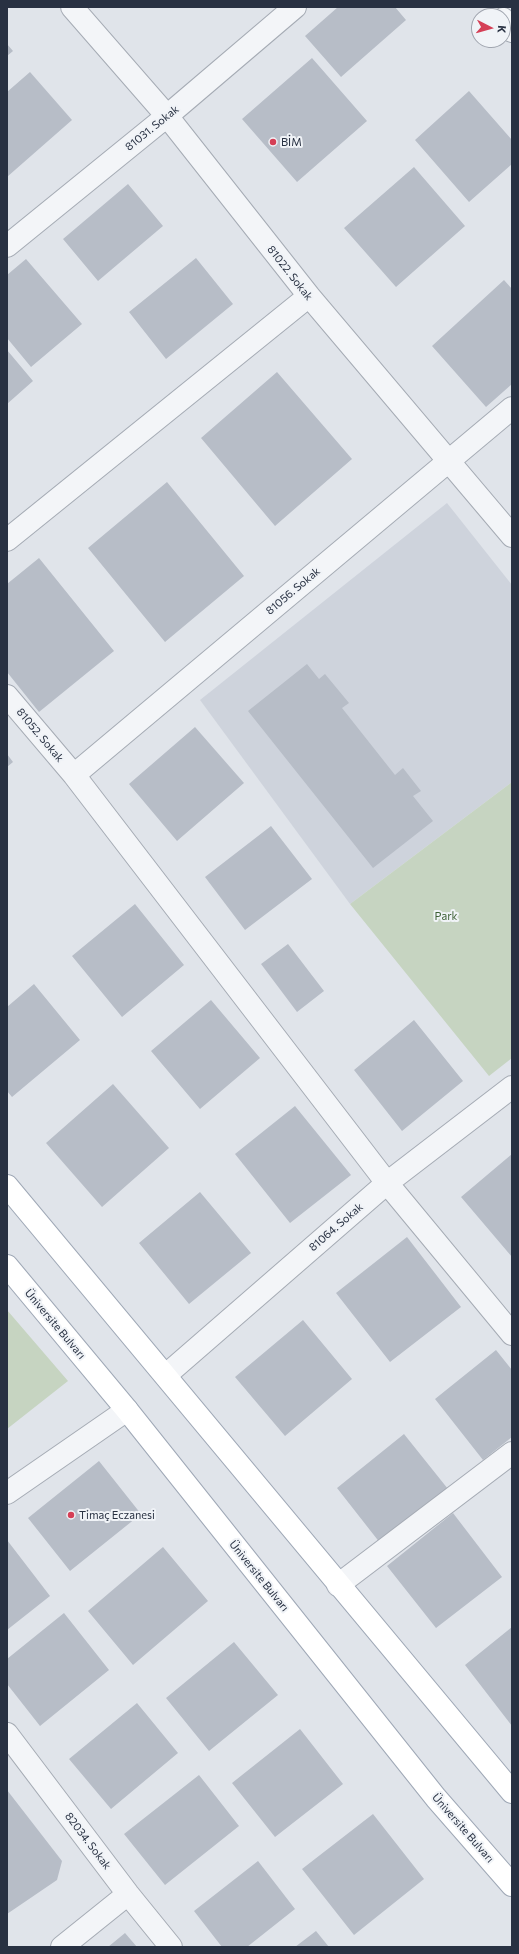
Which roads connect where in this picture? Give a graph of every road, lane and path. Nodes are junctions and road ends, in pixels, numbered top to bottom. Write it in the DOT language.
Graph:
graph roads {
  1 [pos="72,7"];
  2 [pos="295,7"];
  3 [pos="167,116"];
  4 [pos="7,246"];
  5 [pos="308,296"];
  6 [pos="512,408"];
  7 [pos="448,460"];
  8 [pos="512,536"];
  9 [pos="7,540"];
  10 [pos="7,696"];
  11 [pos="74,775"];
  12 [pos="512,1087"];
  13 [pos="388,1183"];
  14 [pos="7,1186"];
  15 [pos="7,1266"];
  16 [pos="512,1334"];
  17 [pos="166,1375"];
  18 [pos="127,1410"];
  19 [pos="512,1452"];
  20 [pos="7,1494"];
  21 [pos="338,1585"];
  22 [pos="10,1744"];
  23 [pos="512,1792"];
  24 [pos="512,1885"];
  25 [pos="128,1894"];
  26 [pos="62,1947"];
  27 [pos="171,1947"];
  1 -- 3 [label="street, 81022. Sokak"];
  2 -- 3 [label="street, 81031. Sokak"];
  3 -- 4 [label="street, 81031. Sokak"];
  3 -- 5 [label="street, 81022. Sokak"];
  5 -- 7 [label="street, 81022. Sokak"];
  5 -- 9 [label="street"];
  6 -- 7 [label="street, 81056. Sokak"];
  7 -- 8 [label="street, 81022. Sokak"];
  7 -- 11 [label="street, 81056. Sokak"];
  10 -- 11 [label="street, 81052. Sokak"];
  11 -- 13 [label="street, 81052. Sokak"];
  12 -- 13 [label="street, 81064. Sokak"];
  13 -- 16 [label="street, 81052. Sokak"];
  13 -- 17 [label="street, 81064. Sokak"];
  14 -- 17 [label="main road"];
  15 -- 18 [label="main road, Üniversite Bulvarı"];
  17 -- 21 [label="main road"];
  18 -- 20 [label="street"];
  18 -- 24 [label="main road, Üniversite Bulvarı"];
  19 -- 21 [label="street"];
  21 -- 23 [label="main road"];
  22 -- 25 [label="street, 82034. Sokak"];
  25 -- 26 [label="street"];
  25 -- 27 [label="street, 82034. Sokak"];
}
